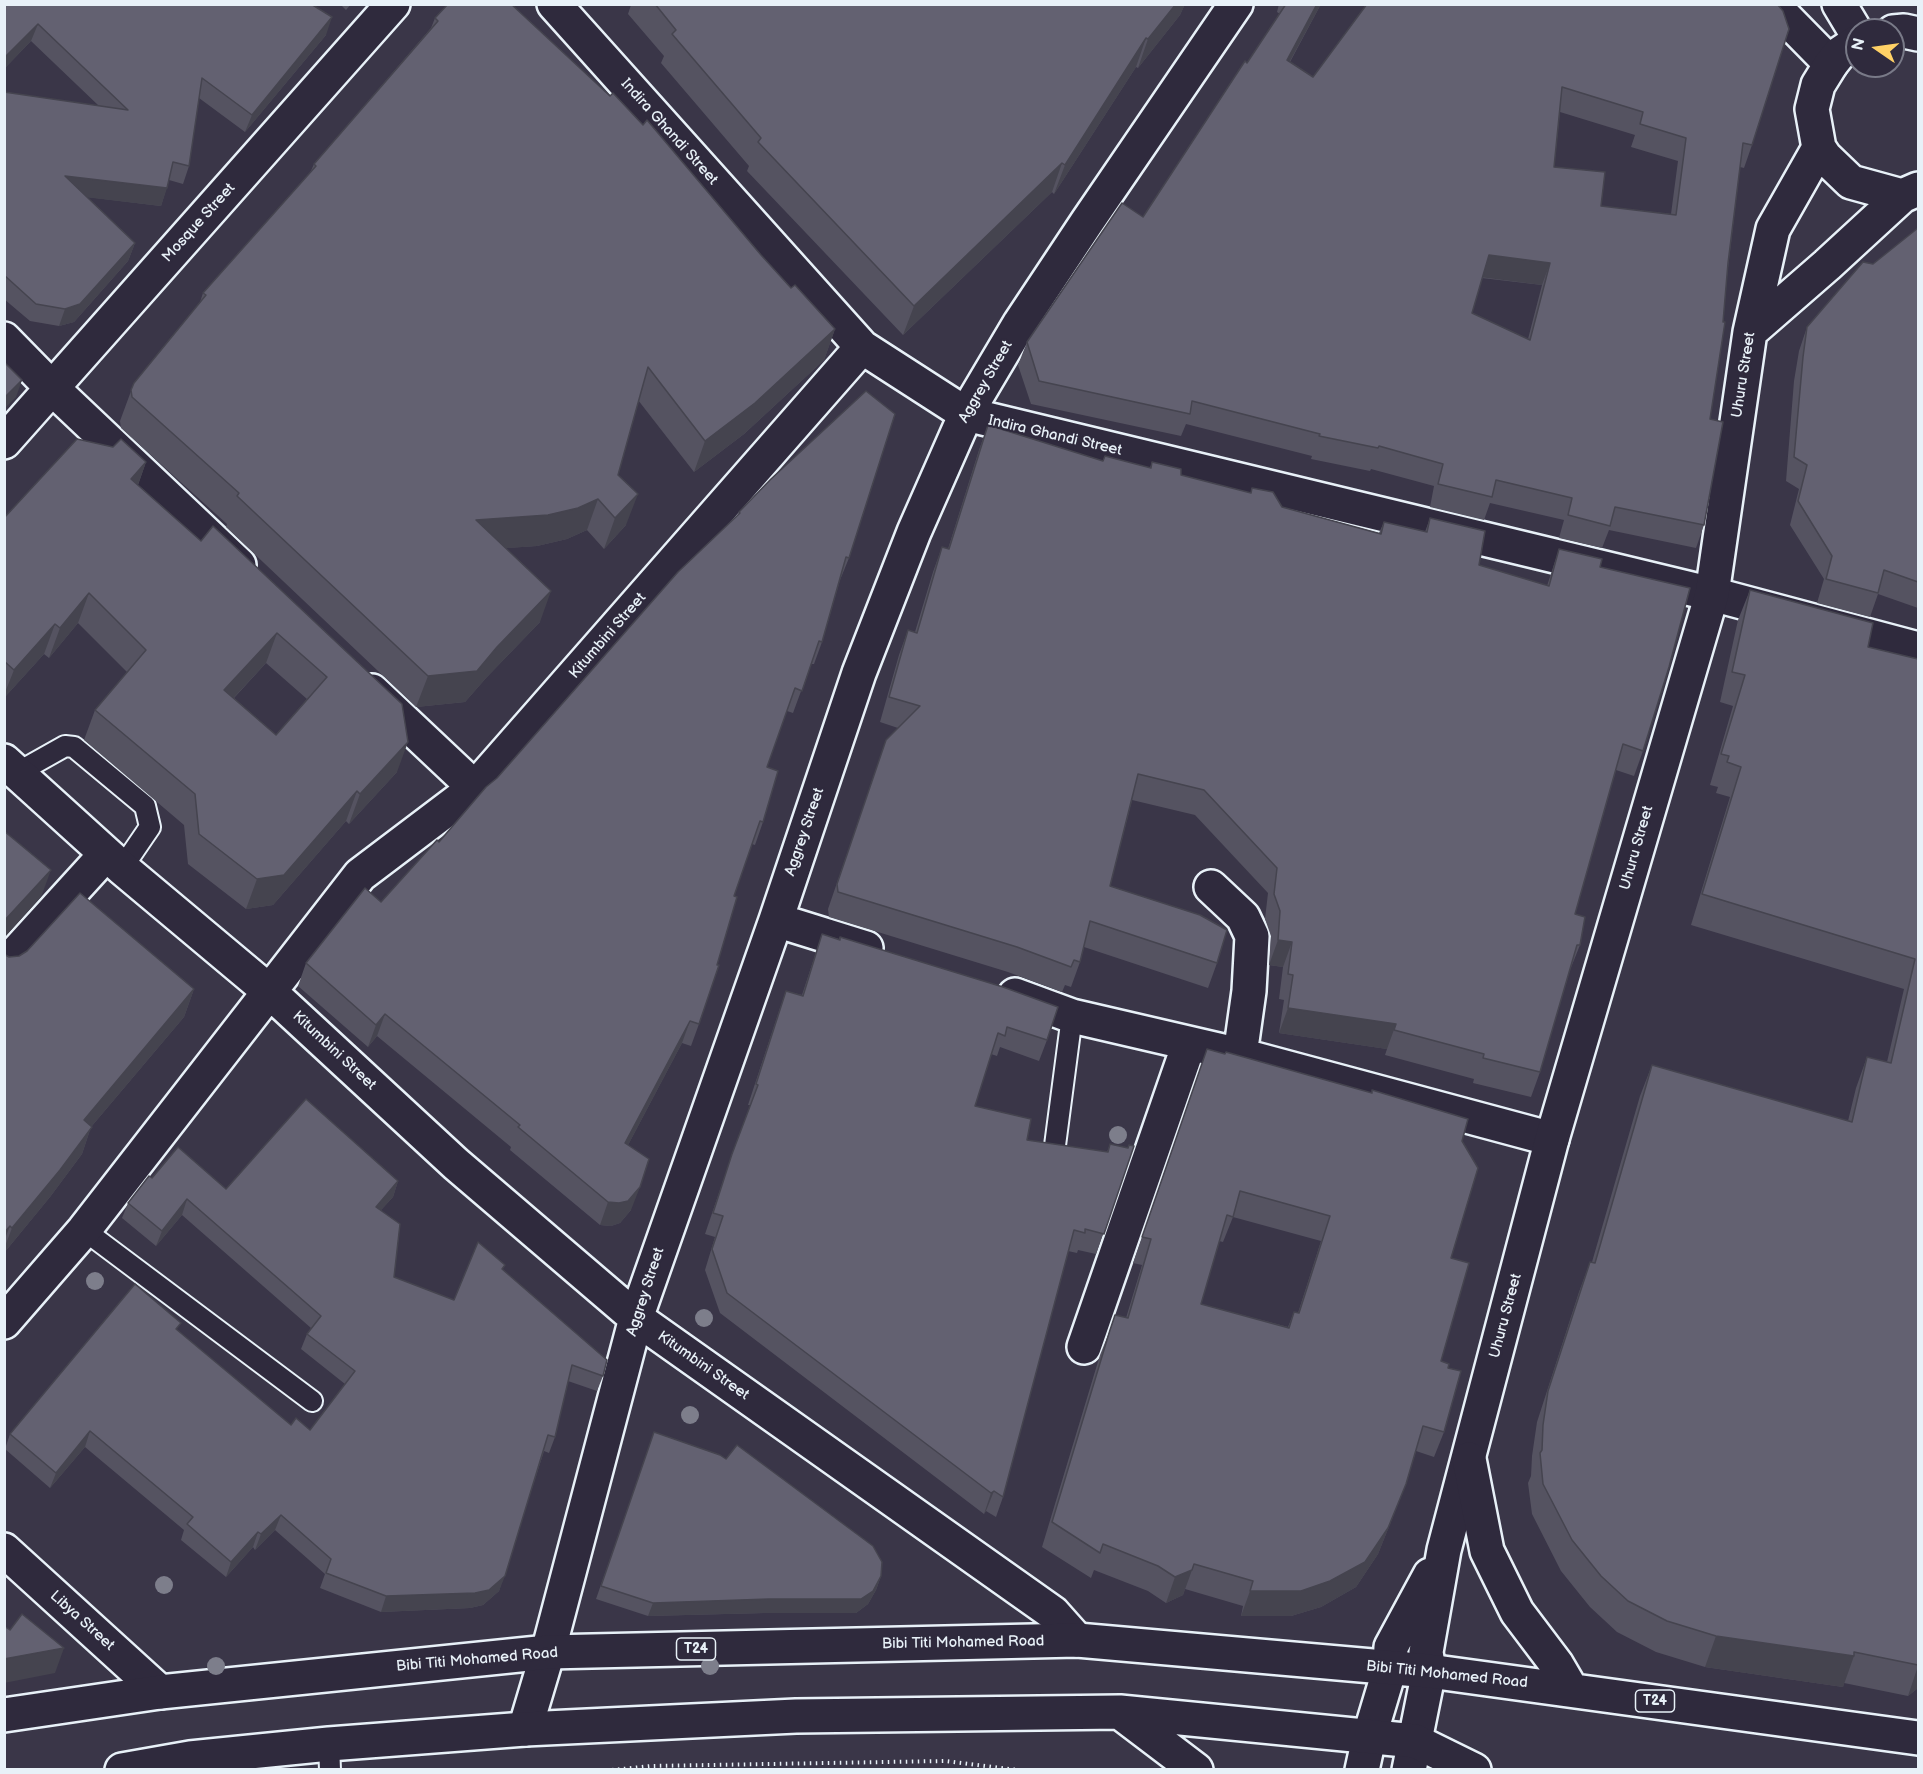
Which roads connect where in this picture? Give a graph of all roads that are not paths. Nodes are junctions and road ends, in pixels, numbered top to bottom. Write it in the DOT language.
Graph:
graph roads {
  1 [pos="393,4"];
  2 [pos="554,4"];
  3 [pos="1772,4"];
  4 [pos="1839,4"];
  5 [pos="1224,9"];
  6 [pos="1847,18"];
  7 [pos="1845,50"];
  8 [pos="1831,64"];
  9 [pos="1819,148"];
  10 [pos="1910,193"];
  11 [pos="1750,332"];
  12 [pos="4,339"];
  13 [pos="862,347"];
  14 [pos="52,388"];
  15 [pos="966,414"];
  16 [pos="4,442"];
  17 [pos="260,585"];
  18 [pos="1712,594"];
  19 [pos="1918,649"];
  20 [pos="347,667"];
  21 [pos="11,767"];
  22 [pos="475,788"];
  23 [pos="114,861"];
  24 [pos="1211,887"];
  25 [pos="776,920"];
  26 [pos="889,955"];
  27 [pos="4,966"];
  28 [pos="991,987"];
  29 [pos="270,992"];
  30 [pos="1072,1016"];
  31 [pos="1189,1044"];
  32 [pos="1240,1054"];
  33 [pos="1552,1139"];
  34 [pos="1054,1153"];
  35 [pos="84,1230"];
  36 [pos="636,1318"];
  37 [pos="4,1322"];
  38 [pos="1084,1347"];
  39 [pos="312,1401"];
  40 [pos="1469,1459"];
  41 [pos="4,1550"];
  42 [pos="1444,1550"];
  43 [pos="1077,1640"];
  44 [pos="548,1652"];
  45 [pos="1390,1668"];
  46 [pos="1429,1671"];
  47 [pos="1571,1689"];
  48 [pos="160,1692"];
  49 [pos="1120,1712"];
  50 [pos="4,1715"];
  51 [pos="525,1729"];
  52 [pos="1369,1738"];
  53 [pos="1918,1738"];
  54 [pos="1412,1756"];
  55 [pos="330,1757"];
  56 [pos="122,1770"];
  57 [pos="1196,1770"];
  58 [pos="1362,1770"];
  59 [pos="1474,1770"];
  1 -- 14 [label="main road, Mosque Street"];
  2 -- 13 [label="main road, Indira Ghandi Street"];
  3 -- 8 [label="main road"];
  4 -- 6 [label="main road"];
  5 -- 15 [label="main road, Aggrey Street"];
  7 -- 8 [label="main road"];
  8 -- 9 [label="main road"];
  9 -- 10 [label="main road"];
  9 -- 11 [label="main road, Uhuru Street"];
  10 -- 11 [label="main road"];
  11 -- 18 [label="main road, Uhuru Street"];
  12 -- 14 [label="main road"];
  13 -- 15 [label="main road, Indira Ghandi Street"];
  13 -- 22 [label="main road, Kitumbini Street"];
  14 -- 16 [label="main road, Mosque Street"];
  14 -- 17 [label="main road"];
  15 -- 18 [label="main road, Indira Ghandi Street"];
  15 -- 25 [label="main road, Aggrey Street"];
  18 -- 19 [label="main road, Indira Ghandi Street"];
  18 -- 33 [label="main road, Uhuru Street"];
  20 -- 22 [label="main road"];
  21 -- 23 [label="main road, Kitumbini Street"];
  21 -- 23 [label="lane"];
  22 -- 29 [label="main road, Kitumbini Street"];
  23 -- 27 [label="main road"];
  23 -- 29 [label="main road, Kitumbini Street"];
  24 -- 32 [label="main road"];
  25 -- 26 [label="main road"];
  25 -- 36 [label="main road, Aggrey Street"];
  28 -- 30 [label="main road"];
  29 -- 35 [label="main road, Kitumbini Street"];
  29 -- 36 [label="main road, Kitumbini Street"];
  30 -- 31 [label="main road"];
  30 -- 34 [label="lane"];
  31 -- 32 [label="main road"];
  31 -- 38 [label="main road"];
  32 -- 33 [label="main road"];
  33 -- 40 [label="main road, Uhuru Street"];
  35 -- 37 [label="main road, Kitumbini Street"];
  35 -- 39 [label="lane"];
  36 -- 43 [label="main road, Kitumbini Street"];
  36 -- 44 [label="main road, Aggrey Street"];
  40 -- 42 [label="main road, Uhuru Street"];
  40 -- 47 [label="main road"];
  41 -- 48 [label="main road, Libya Street"];
  42 -- 45 [label="main road, Uhuru Street"];
  42 -- 46 [label="main road, Uhuru Street"];
  43 -- 44 [label="main road, Bibi Titi Mohamed Road / T24"];
  43 -- 45 [label="main road, Bibi Titi Mohamed Road / T24"];
  44 -- 48 [label="main road, Bibi Titi Mohamed Road / T24"];
  44 -- 51 [label="main road, Aggrey Street"];
  45 -- 46 [label="main road, Bibi Titi Mohamed Road / T24"];
  45 -- 52 [label="main road, Uhuru Street"];
  46 -- 47 [label="main road, Bibi Titi Mohamed Road / T24"];
  46 -- 54 [label="main road, Uhuru Street"];
  47 -- 53 [label="main road, Bibi Titi Mohamed Road / T24"];
  48 -- 50 [label="main road, Bibi Titi Mohamed Road / T24"];
  49 -- 51 [label="main road"];
  49 -- 52 [label="main road"];
  49 -- 57 [label="main road"];
  51 -- 55 [label="main road"];
  52 -- 54 [label="main road"];
  52 -- 58 [label="main road, Uhuru Street"];
  54 -- 59 [label="main road"];
  55 -- 56 [label="main road"];
}
